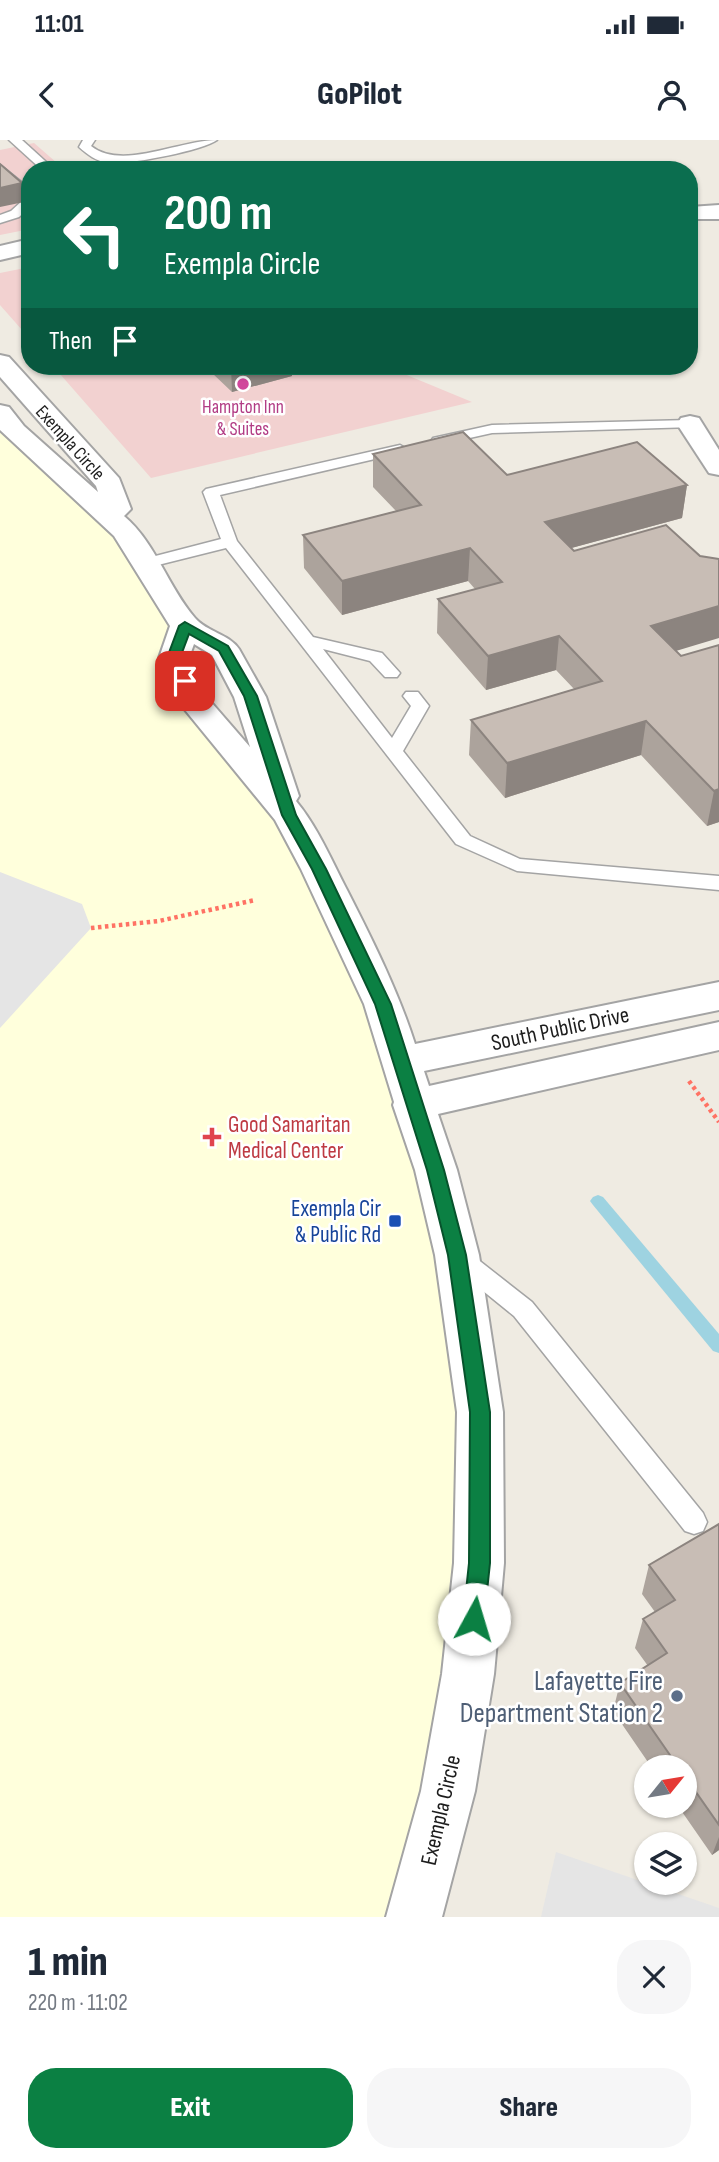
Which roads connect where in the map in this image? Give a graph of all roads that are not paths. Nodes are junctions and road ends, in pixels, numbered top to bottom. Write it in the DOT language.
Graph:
graph roads {
  1 [pos="15,140"];
  2 [pos="89,140"];
  3 [pos="211,140"];
  4 [pos="39,161"];
  5 [pos="0,168"];
  6 [pos="21,187"];
  7 [pos="21,208"];
  8 [pos="719,212"];
  9 [pos="698,213"];
  10 [pos="0,219"];
  11 [pos="21,248"];
  12 [pos="0,253"];
  13 [pos="0,362"];
  14 [pos="0,414"];
  15 [pos="690,424"];
  16 [pos="719,467"];
  17 [pos="125,531"];
  18 [pos="230,542"];
  19 [pos="146,563"];
  20 [pos="185,626"];
  21 [pos="306,640"];
  22 [pos="391,673"];
  23 [pos="412,696"];
  24 [pos="394,750"];
  25 [pos="289,815"];
  26 [pos="719,883"];
  27 [pos="719,996"];
  28 [pos="719,1036"];
  29 [pos="407,1083"];
  30 [pos="457,1255"];
  31 [pos="694,1522"];
  32 [pos="414,1917"];
  1 -- 4 [label="lane"];
  2 -- 3 [label="lane"];
  5 -- 6 [label="lane"];
  7 -- 10 [label="lane"];
  8 -- 9 [label="street"];
  11 -- 12 [label="street"];
  13 -- 17 [label="street, Exempla Circle"];
  14 -- 17 [label="street, Exempla Circle"];
  15 -- 16 [label="street"];
  15 -- 18 [label="lane"];
  17 -- 19 [label="street, Exempla Circle"];
  18 -- 19 [label="lane"];
  18 -- 21 [label="lane"];
  19 -- 20 [label="street, Exempla Circle"];
  20 -- 25 [label="street, Exempla Circle"];
  20 -- 25 [label="street, Exempla Circle"];
  21 -- 22 [label="lane"];
  21 -- 24 [label="lane"];
  23 -- 24 [label="lane"];
  24 -- 26 [label="lane"];
  25 -- 29 [label="street, Exempla Circle"];
  27 -- 29 [label="street, South Public Drive"];
  28 -- 29 [label="street, South Public Drive"];
  29 -- 30 [label="street, Exempla Circle"];
  30 -- 31 [label="lane"];
  30 -- 32 [label="street, Exempla Circle"];
}
